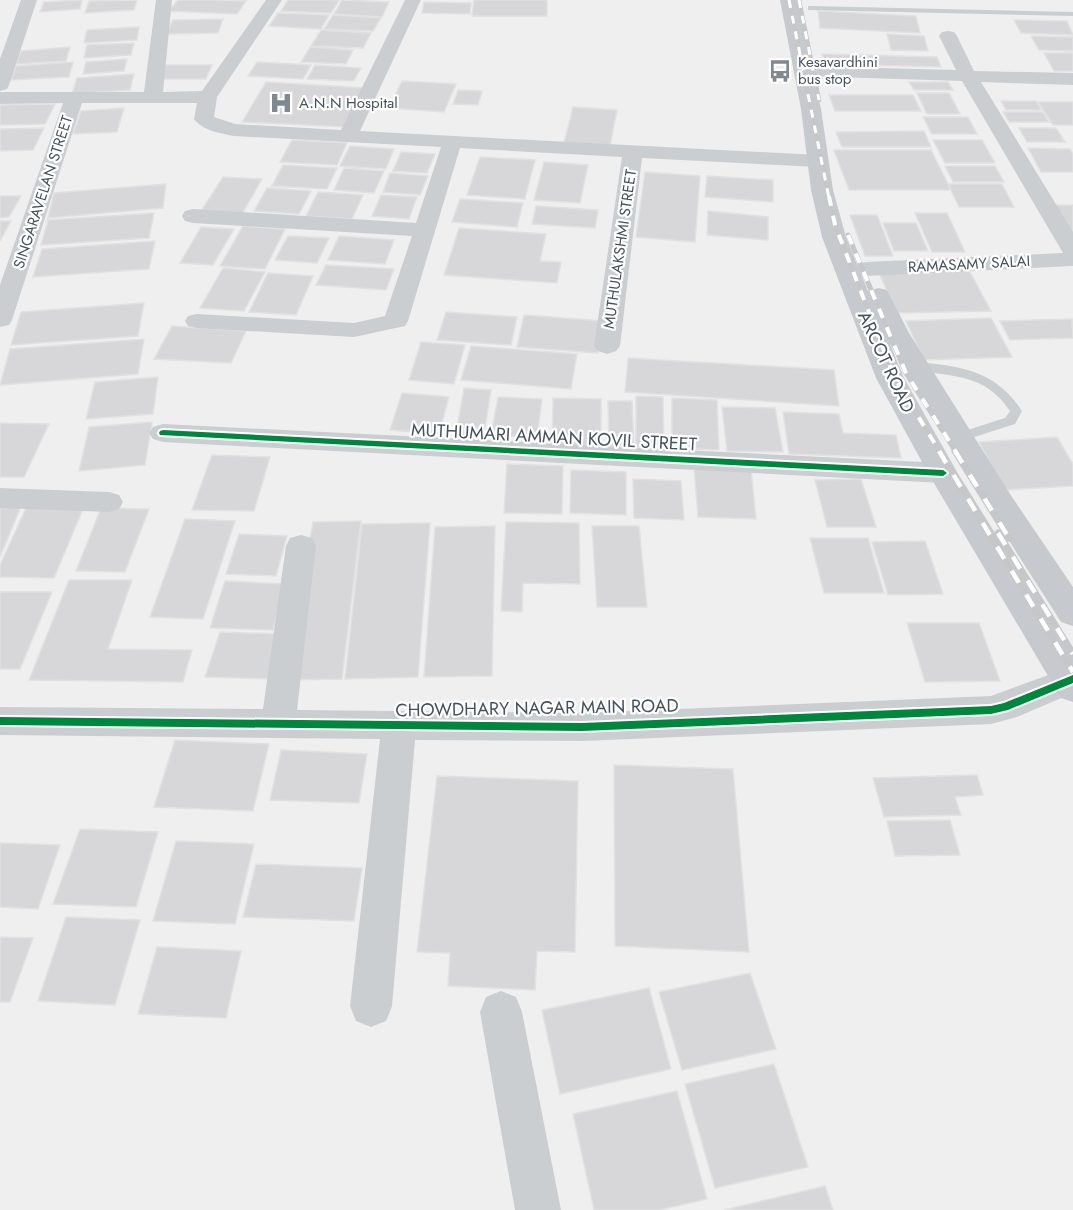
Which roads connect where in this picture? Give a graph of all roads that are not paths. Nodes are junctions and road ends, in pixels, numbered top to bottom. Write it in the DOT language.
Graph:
graph roads {
  1 [pos="29,0"];
  2 [pos="164,0"];
  3 [pos="274,0"];
  4 [pos="413,0"];
  5 [pos="987,2"];
  6 [pos="803,3"];
  7 [pos="991,12"];
  8 [pos="1073,14"];
  9 [pos="948,36"];
  10 [pos="813,71"];
  11 [pos="968,76"];
  12 [pos="1073,79"];
  13 [pos="0,85"];
  14 [pos="153,96"];
  15 [pos="208,97"];
  16 [pos="0,98"];
  17 [pos="74,98"];
  18 [pos="348,135"];
  19 [pos="452,143"];
  20 [pos="633,152"];
  21 [pos="817,161"];
  22 [pos="193,216"];
  23 [pos="424,230"];
  24 [pos="1068,256"];
  25 [pos="866,269"];
  26 [pos="1073,283"];
  27 [pos="0,320"];
  28 [pos="197,321"];
  29 [pos="607,346"];
  30 [pos="917,366"];
  31 [pos="164,433"];
  32 [pos="960,437"];
  33 [pos="943,473"];
  34 [pos="0,498"];
  35 [pos="109,502"];
  36 [pos="301,546"];
  37 [pos="1073,613"];
  38 [pos="1072,683"];
  39 [pos="0,721"];
  40 [pos="278,724"];
  41 [pos="399,726"];
  42 [pos="371,1006"];
  43 [pos="501,1012"];
  44 [pos="538,1210"];
  1 -- 13 [label="street"];
  2 -- 14 [label="street"];
  3 -- 15 [label="street"];
  4 -- 18 [label="street"];
  5 -- 7 [label="lane"];
  6 -- 7 [label="lane"];
  6 -- 10 [label="main road, ARCOT ROAD"];
  7 -- 8 [label="lane"];
  9 -- 11 [label="street"];
  10 -- 11 [label="street"];
  10 -- 21 [label="main road, ARCOT ROAD"];
  10 -- 25 [label="main road, ARCOT ROAD"];
  11 -- 12 [label="street"];
  11 -- 24 [label="street"];
  14 -- 15 [label="street"];
  14 -- 17 [label="street"];
  15 -- 18 [label="street"];
  16 -- 17 [label="street"];
  17 -- 27 [label="street, SINGARAVELAN STREET"];
  18 -- 19 [label="street"];
  19 -- 20 [label="street"];
  19 -- 23 [label="street"];
  20 -- 21 [label="street"];
  20 -- 29 [label="street, MUTHULAKSHMI STREET"];
  21 -- 33 [label="main road, ARCOT ROAD"];
  22 -- 23 [label="street"];
  23 -- 28 [label="street"];
  24 -- 25 [label="street, RAMASAMY SALAI"];
  24 -- 26 [label="street"];
  25 -- 30 [label="main road, ARCOT ROAD"];
  30 -- 32 [label="main road, ARCOT ROAD"];
  30 -- 32 [label="lane"];
  31 -- 33 [label="street, MUTHUMARI AMMAN KOVIL STREET"];
  32 -- 37 [label="main road, ARCOT ROAD"];
  33 -- 38 [label="main road, ARCOT ROAD"];
  34 -- 35 [label="street"];
  36 -- 40 [label="street"];
  38 -- 41 [label="street, CHOWDHARY NAGAR MAIN ROAD"];
  39 -- 40 [label="street, CHOWDHARY NAGAR MAIN ROAD"];
  40 -- 41 [label="street, CHOWDHARY NAGAR MAIN ROAD"];
  41 -- 42 [label="street"];
  43 -- 44 [label="street"];
}
